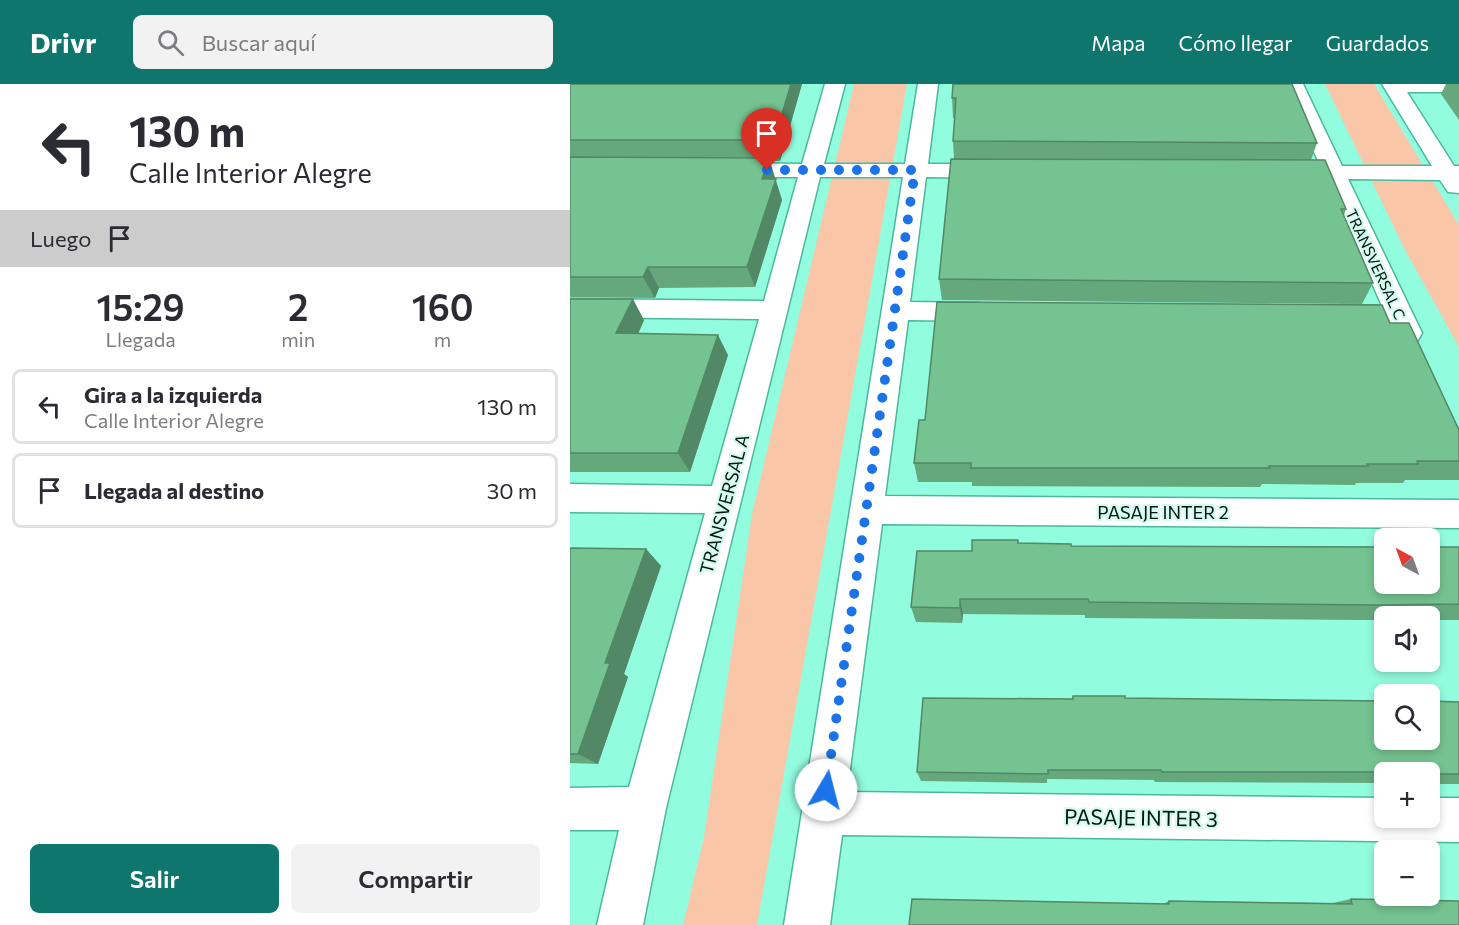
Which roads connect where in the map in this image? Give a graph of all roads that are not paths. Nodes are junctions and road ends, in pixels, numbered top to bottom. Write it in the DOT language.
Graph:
graph roads {
  1 [pos="835,84"];
  2 [pos="928,84"];
  3 [pos="1285,85"];
  4 [pos="1393,85"];
  5 [pos="1459,86"];
  6 [pos="708,170"];
  7 [pos="811,170"];
  8 [pos="915,170"];
  9 [pos="1011,171"];
  10 [pos="1262,172"];
  11 [pos="1334,172"];
  12 [pos="1453,173"];
  13 [pos="1459,193"];
  14 [pos="570,308"];
  15 [pos="775,310"];
  16 [pos="895,311"];
  17 [pos="1001,312"];
  18 [pos="1317,314"];
  19 [pos="1399,315"];
  20 [pos="1419,358"];
  21 [pos="570,498"];
  22 [pos="725,500"];
  23 [pos="866,510"];
  24 [pos="1459,514"];
  25 [pos="645,808"];
  26 [pos="570,809"];
  27 [pos="823,813"];
  28 [pos="1459,820"];
  29 [pos="620,925"];
  30 [pos="807,925"];
  1 -- 7 [label="street, TRANSVERSAL A"];
  2 -- 8 [label="street"];
  3 -- 11 [label="street, TRANSVERSAL C"];
  4 -- 5 [label="street"];
  4 -- 12 [label="street"];
  6 -- 7 [label="street"];
  7 -- 8 [label="street"];
  7 -- 15 [label="street, TRANSVERSAL A"];
  8 -- 9 [label="street"];
  8 -- 16 [label="street"];
  10 -- 11 [label="street"];
  11 -- 12 [label="street"];
  11 -- 19 [label="street, TRANSVERSAL C"];
  12 -- 13 [label="street"];
  14 -- 15 [label="street"];
  15 -- 22 [label="street, TRANSVERSAL A"];
  16 -- 17 [label="street"];
  16 -- 23 [label="street"];
  18 -- 19 [label="street"];
  19 -- 20 [label="street, TRANSVERSAL C"];
  21 -- 22 [label="street"];
  22 -- 25 [label="street, TRANSVERSAL A"];
  23 -- 24 [label="street, PASAJE INTER 2"];
  23 -- 27 [label="street"];
  25 -- 26 [label="street"];
  25 -- 29 [label="street, TRANSVERSAL A"];
  27 -- 28 [label="street, PASAJE INTER 3"];
  27 -- 30 [label="street"];
}
